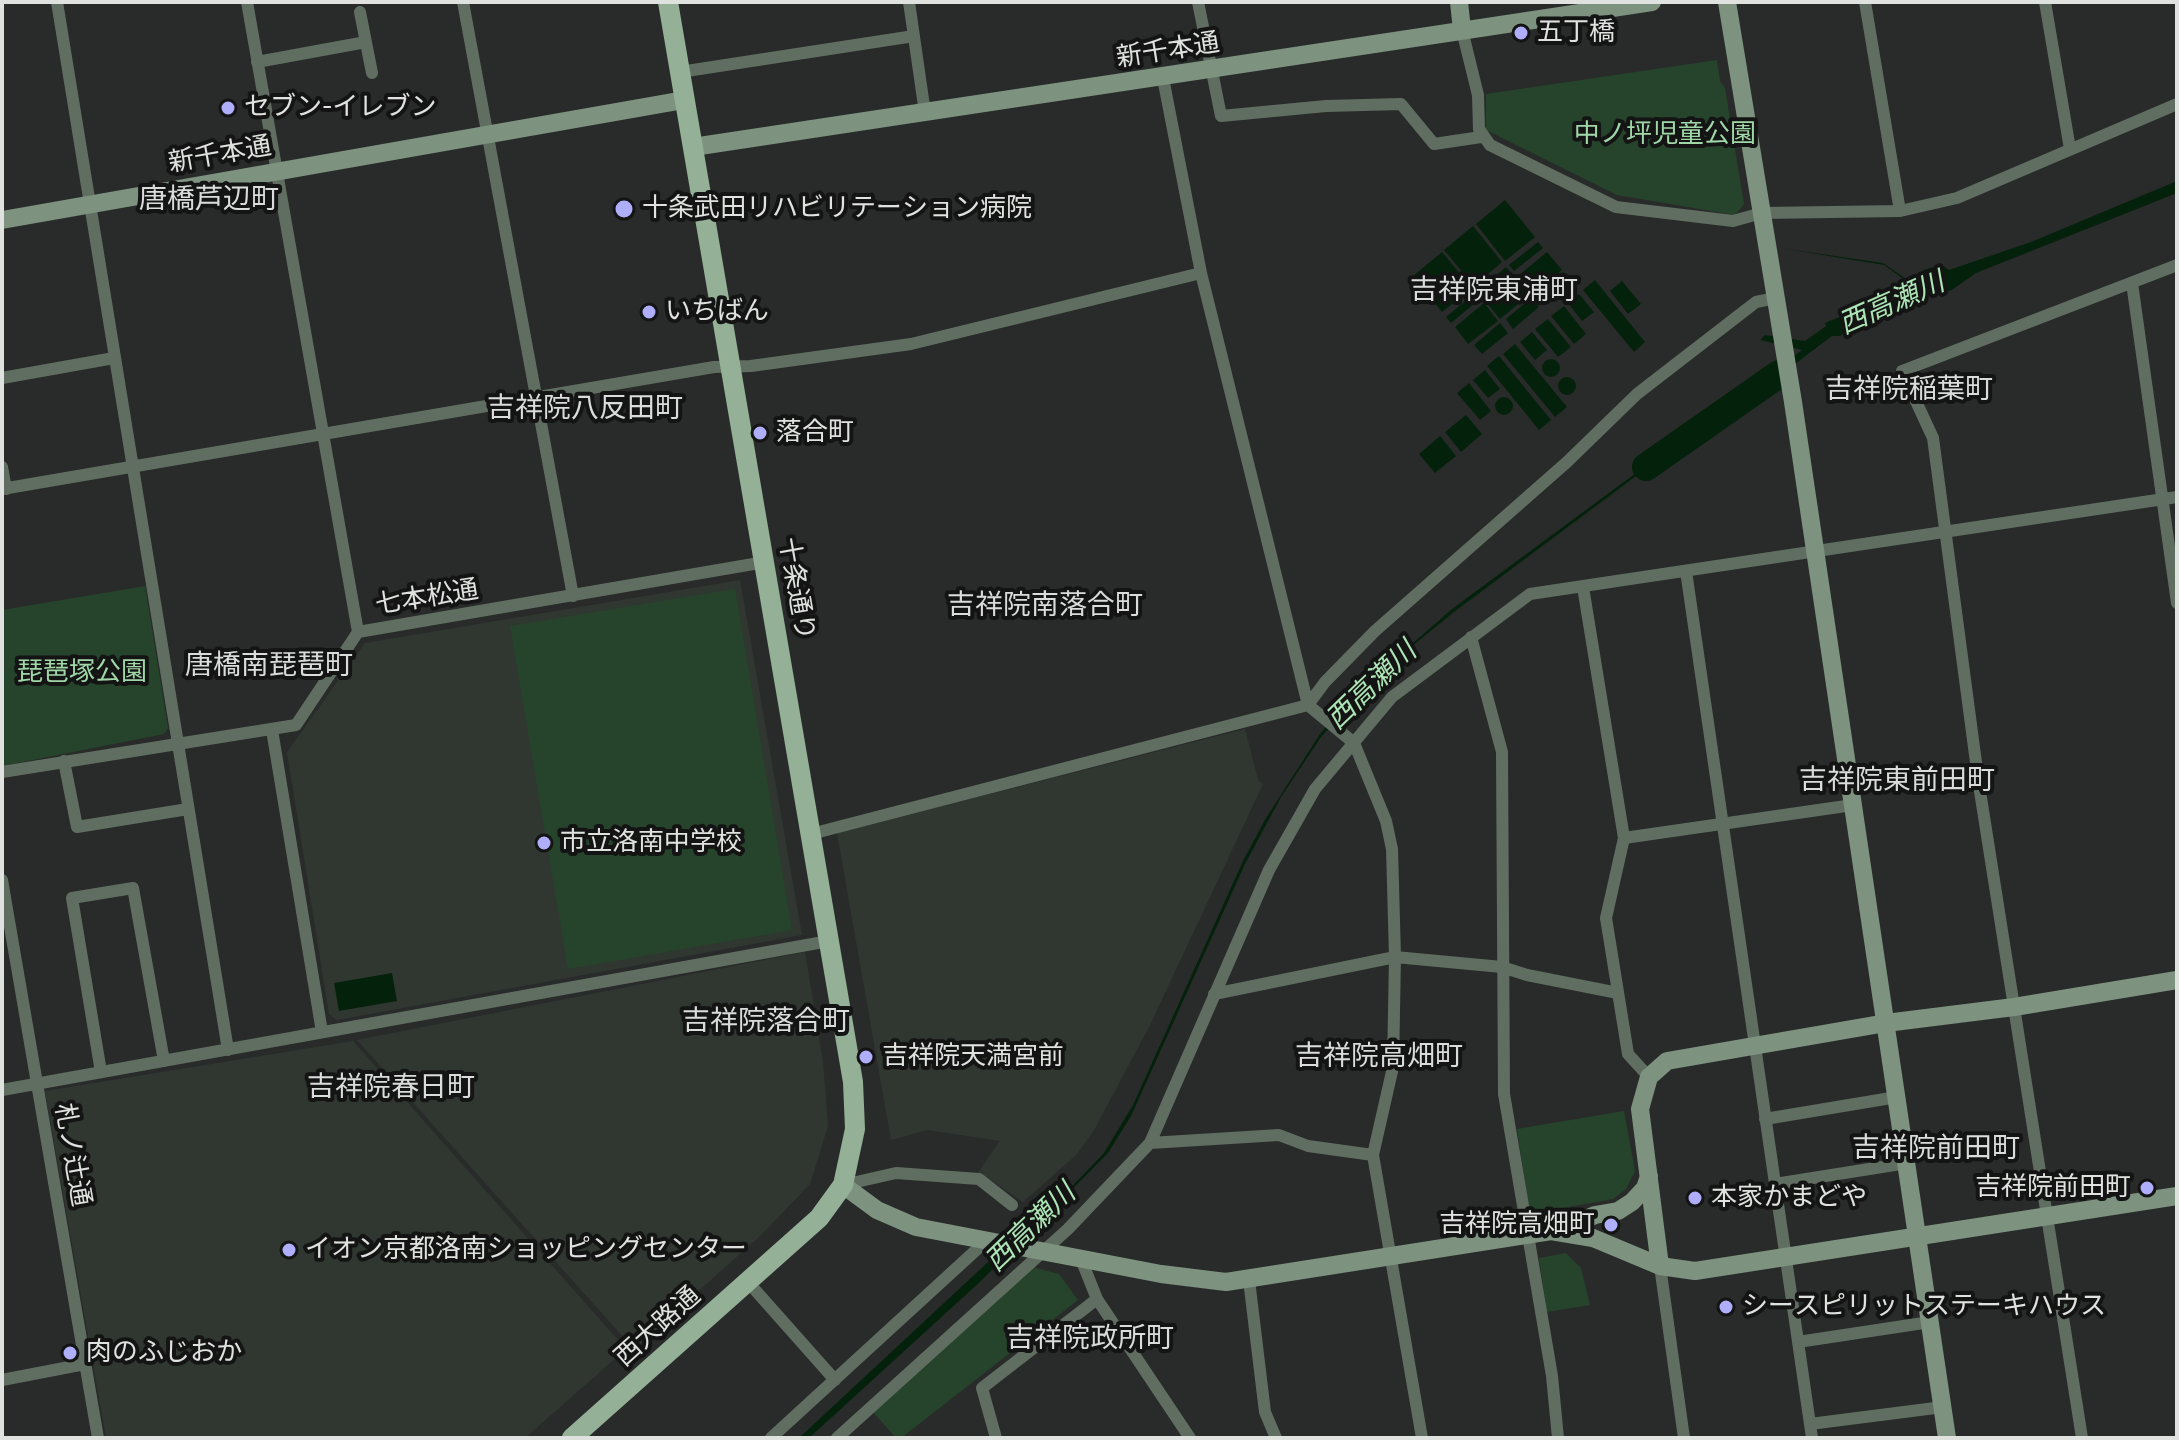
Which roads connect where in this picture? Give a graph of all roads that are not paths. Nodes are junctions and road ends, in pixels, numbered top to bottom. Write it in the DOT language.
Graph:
graph roads {
  1 [pos="57,2"];
  2 [pos="247,2"];
  3 [pos="463,2"];
  4 [pos="668,2"];
  5 [pos="909,2"];
  6 [pos="1198,2"];
  7 [pos="1459,2"];
  8 [pos="1652,2"];
  9 [pos="1727,2"];
  10 [pos="1865,2"];
  11 [pos="2045,2"];
  12 [pos="360,12"];
  13 [pos="1462,30"];
  14 [pos="914,36"];
  15 [pos="366,42"];
  16 [pos="257,62"];
  17 [pos="1210,71"];
  18 [pos="680,72"];
  19 [pos="372,73"];
  20 [pos="1163,78"];
  21 [pos="684,100"];
  22 [pos="2177,104"];
  23 [pos="925,113"];
  24 [pos="489,133"];
  25 [pos="1481,137"];
  26 [pos="693,147"];
  27 [pos="2070,149"];
  28 [pos="276,171"];
  29 [pos="89,205"];
  30 [pos="1900,211"];
  31 [pos="2,220"];
  32 [pos="1764,221"];
  33 [pos="2177,265"];
  34 [pos="1201,273"];
  35 [pos="2132,283"];
  36 [pos="1776,298"];
  37 [pos="114,358"];
  38 [pos="732,366"];
  39 [pos="2,378"];
  40 [pos="534,398"];
  41 [pos="322,435"];
  42 [pos="2,467"];
  43 [pos="133,467"];
  44 [pos="4,489"];
  45 [pos="2177,497"];
  46 [pos="2163,499"];
  47 [pos="1943,534"];
  48 [pos="1816,552"];
  49 [pos="765,562"];
  50 [pos="1686,571"];
  51 [pos="1583,587"];
  52 [pos="573,596"];
  53 [pos="2177,603"];
  54 [pos="358,632"];
  55 [pos="1471,637"];
  56 [pos="1310,706"];
  57 [pos="272,730"];
  58 [pos="1351,741"];
  59 [pos="177,742"];
  60 [pos="64,761"];
  61 [pos="2,772"];
  62 [pos="1853,805"];
  63 [pos="188,809"];
  64 [pos="1720,821"];
  65 [pos="811,834"];
  66 [pos="1624,838"];
  67 [pos="2,880"];
  68 [pos="829,941"];
  69 [pos="1395,957"];
  70 [pos="1502,967"];
  71 [pos="2177,980"];
  72 [pos="1618,993"];
  73 [pos="1214,994"];
  74 [pos="2014,1007"];
  75 [pos="1886,1023"];
  76 [pos="322,1032"];
  77 [pos="1754,1045"];
  78 [pos="228,1050"];
  79 [pos="164,1061"];
  80 [pos="101,1072"];
  81 [pos="1649,1077"];
  82 [pos="37,1083"];
  83 [pos="2,1090"];
  84 [pos="1897,1097"];
  85 [pos="1765,1119"];
  86 [pos="1150,1143"];
  87 [pos="1373,1155"];
  88 [pos="1907,1163"];
  89 [pos="1649,1176"];
  90 [pos="1775,1184"];
  91 [pos="843,1185"];
  92 [pos="2177,1196"];
  93 [pos="1012,1205"];
  94 [pos="2049,1217"];
  95 [pos="1559,1231"];
  96 [pos="1528,1234"];
  97 [pos="1918,1238"];
  98 [pos="989,1241"];
  99 [pos="1038,1250"];
  100 [pos="1391,1256"];
  101 [pos="1787,1257"];
  102 [pos="1081,1259"];
  103 [pos="1660,1266"];
  104 [pos="1249,1280"];
  105 [pos="748,1282"];
  106 [pos="1097,1299"];
  107 [pos="1930,1322"];
  108 [pos="1798,1342"];
  109 [pos="85,1364"];
  110 [pos="2,1380"];
  111 [pos="835,1380"];
  112 [pos="1943,1407"];
  113 [pos="1810,1424"];
  114 [pos="98,1438"];
  115 [pos="572,1438"];
  116 [pos="771,1438"];
  117 [pos="837,1438"];
  118 [pos="996,1438"];
  119 [pos="1190,1438"];
  120 [pos="1276,1438"];
  121 [pos="1422,1438"];
  122 [pos="1558,1438"];
  123 [pos="1684,1438"];
  124 [pos="1812,1438"];
  125 [pos="1947,1438"];
  126 [pos="2082,1438"];
  1 -- 29 [label="street"];
  2 -- 16 [label="street"];
  3 -- 24 [label="street"];
  4 -- 18 [label="main road, 十条通り"];
  5 -- 14 [label="street"];
  6 -- 17 [label="street"];
  7 -- 13 [label="street"];
  8 -- 13 [label="street, 新千本通"];
  9 -- 32 [label="street"];
  10 -- 30 [label="street"];
  11 -- 27 [label="street"];
  12 -- 15 [label="street"];
  13 -- 17 [label="street, 新千本通"];
  13 -- 25 [label="street"];
  14 -- 18 [label="street"];
  14 -- 23 [label="street"];
  15 -- 16 [label="street"];
  15 -- 19 [label="street"];
  16 -- 28 [label="street"];
  17 -- 20 [label="street, 新千本通"];
  17 -- 25 [label="street"];
  18 -- 21 [label="main road, 十条通り"];
  20 -- 23 [label="street, 新千本通"];
  20 -- 34 [label="street"];
  21 -- 24 [label="street, 新千本通"];
  21 -- 26 [label="main road, 十条通り"];
  22 -- 27 [label="street"];
  23 -- 26 [label="street, 新千本通"];
  24 -- 28 [label="street, 新千本通"];
  24 -- 40 [label="street"];
  25 -- 32 [label="street"];
  26 -- 38 [label="main road, 十条通り"];
  27 -- 30 [label="street"];
  28 -- 29 [label="street, 新千本通"];
  28 -- 41 [label="street"];
  29 -- 31 [label="street, 新千本通"];
  29 -- 37 [label="street"];
  30 -- 32 [label="street"];
  32 -- 36 [label="street"];
  33 -- 35 [label="street"];
  34 -- 38 [label="street"];
  34 -- 56 [label="street"];
  35 -- 46 [label="street"];
  35 -- 47 [label="street"];
  36 -- 48 [label="street"];
  36 -- 56 [label="street"];
  37 -- 39 [label="street"];
  37 -- 43 [label="street"];
  38 -- 40 [label="street"];
  38 -- 49 [label="main road, 十条通り"];
  40 -- 41 [label="street"];
  40 -- 52 [label="street"];
  41 -- 43 [label="street"];
  41 -- 54 [label="street"];
  42 -- 44 [label="street"];
  43 -- 44 [label="street"];
  43 -- 59 [label="street"];
  45 -- 46 [label="street"];
  46 -- 47 [label="street"];
  46 -- 53 [label="street"];
  47 -- 48 [label="street"];
  47 -- 74 [label="street"];
  48 -- 50 [label="street"];
  48 -- 62 [label="street"];
  49 -- 52 [label="street, 七本松通"];
  49 -- 65 [label="main road, 十条通り"];
  50 -- 51 [label="street"];
  50 -- 64 [label="street"];
  51 -- 55 [label="street"];
  51 -- 66 [label="street"];
  52 -- 54 [label="street, 七本松通"];
  54 -- 57 [label="street, 七本松通"];
  55 -- 58 [label="street"];
  55 -- 70 [label="street"];
  56 -- 58 [label="street"];
  56 -- 65 [label="street"];
  57 -- 59 [label="street, 七本松通"];
  57 -- 76 [label="street"];
  58 -- 69 [label="street"];
  58 -- 73 [label="street"];
  59 -- 60 [label="street, 七本松通"];
  59 -- 63 [label="street"];
  60 -- 61 [label="street, 七本松通"];
  60 -- 63 [label="street"];
  62 -- 64 [label="street"];
  62 -- 75 [label="street"];
  63 -- 78 [label="street"];
  64 -- 66 [label="street"];
  64 -- 77 [label="street"];
  65 -- 68 [label="main road, 十条通り"];
  66 -- 72 [label="street"];
  67 -- 82 [label="street, 札ノ辻通"];
  68 -- 76 [label="street"];
  68 -- 91 [label="main road, 十条通り"];
  69 -- 70 [label="street"];
  69 -- 73 [label="street"];
  69 -- 87 [label="street"];
  70 -- 72 [label="street"];
  70 -- 96 [label="street"];
  71 -- 74 [label="street"];
  72 -- 81 [label="street"];
  73 -- 86 [label="street"];
  74 -- 75 [label="street"];
  74 -- 94 [label="street"];
  75 -- 77 [label="street"];
  75 -- 84 [label="street"];
  76 -- 78 [label="street"];
  77 -- 81 [label="street"];
  77 -- 85 [label="street"];
  78 -- 79 [label="street"];
  79 -- 80 [label="street"];
  79 -- 80 [label="street"];
  80 -- 82 [label="street"];
  81 -- 89 [label="street"];
  82 -- 83 [label="street"];
  82 -- 109 [label="street, 札ノ辻通"];
  84 -- 85 [label="street"];
  84 -- 88 [label="street"];
  85 -- 90 [label="street"];
  86 -- 87 [label="street"];
  86 -- 99 [label="street"];
  87 -- 100 [label="street"];
  88 -- 90 [label="street"];
  88 -- 97 [label="street"];
  89 -- 95 [label="street"];
  89 -- 103 [label="street"];
  90 -- 101 [label="street"];
  91 -- 93 [label="street"];
  91 -- 98 [label="street"];
  91 -- 105 [label="main road, 西大路通"];
  92 -- 94 [label="street"];
  94 -- 97 [label="street"];
  94 -- 126 [label="street"];
  95 -- 96 [label="street"];
  95 -- 103 [label="street"];
  96 -- 100 [label="street"];
  96 -- 122 [label="street"];
  97 -- 101 [label="street"];
  97 -- 107 [label="street"];
  98 -- 99 [label="street"];
  98 -- 111 [label="street"];
  99 -- 102 [label="street"];
  99 -- 117 [label="street"];
  100 -- 104 [label="street"];
  100 -- 121 [label="street"];
  101 -- 103 [label="street"];
  101 -- 108 [label="street"];
  102 -- 104 [label="street"];
  102 -- 106 [label="street"];
  103 -- 123 [label="street"];
  104 -- 120 [label="street"];
  105 -- 111 [label="street"];
  105 -- 115 [label="main road, 西大路通"];
  106 -- 118 [label="street"];
  106 -- 119 [label="street"];
  107 -- 108 [label="street"];
  107 -- 112 [label="street"];
  108 -- 113 [label="street"];
  109 -- 110 [label="street"];
  109 -- 114 [label="street, 札ノ辻通"];
  111 -- 116 [label="street"];
  112 -- 113 [label="street"];
  112 -- 125 [label="street"];
  113 -- 124 [label="street"];
}
